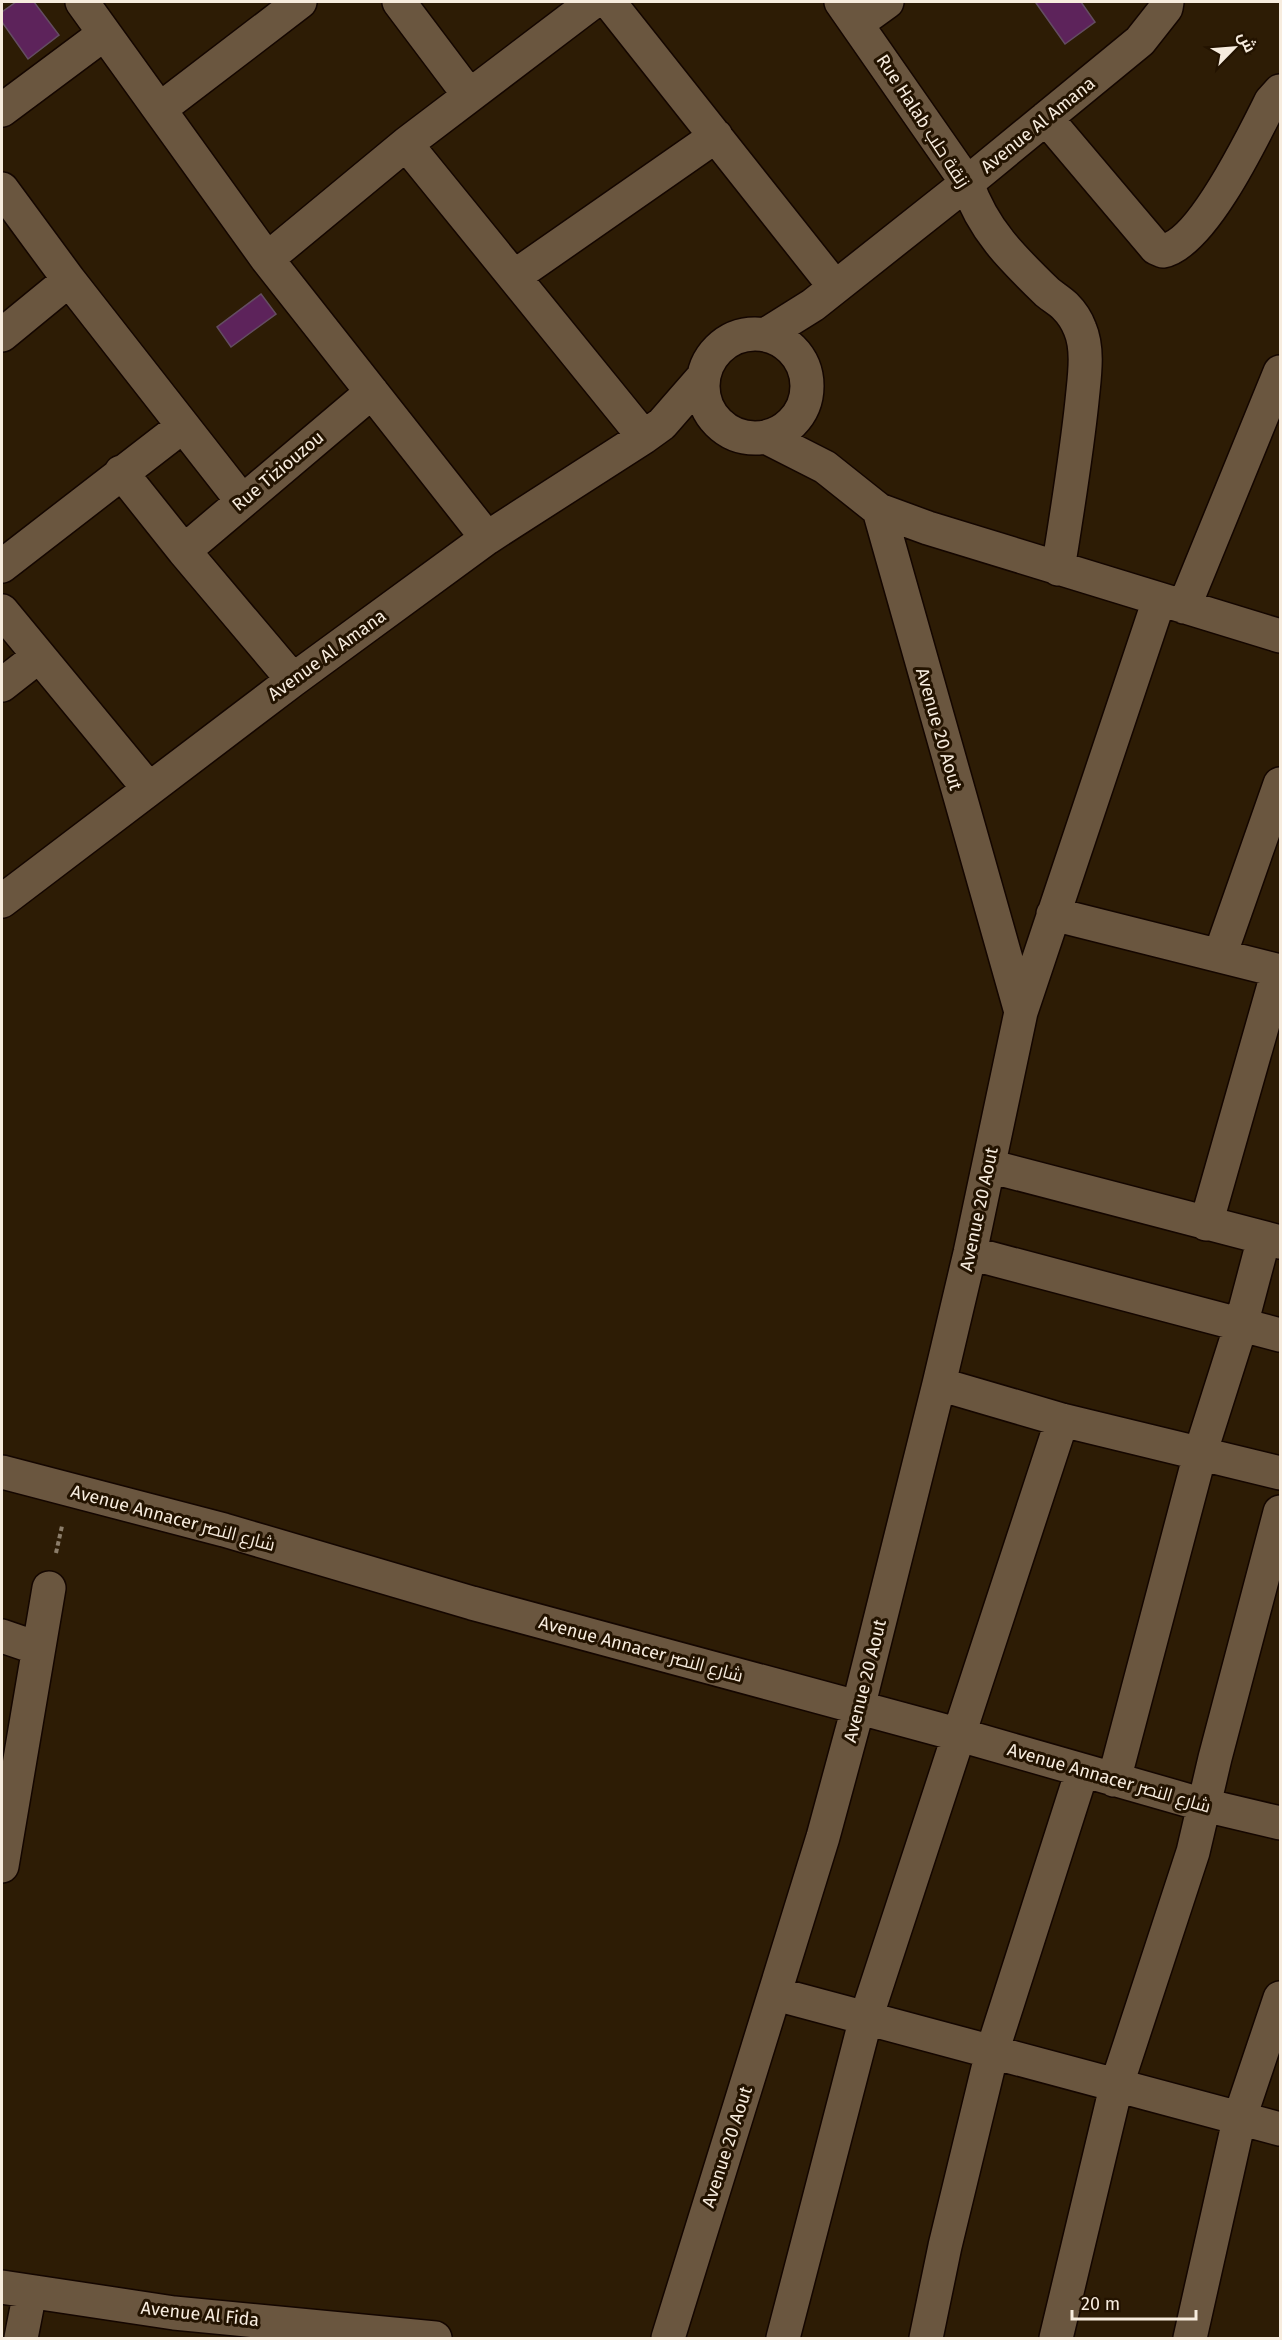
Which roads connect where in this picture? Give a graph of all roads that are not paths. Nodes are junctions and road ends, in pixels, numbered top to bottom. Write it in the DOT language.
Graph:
graph roads {
  1 [pos="82,2"];
  2 [pos="300,2"];
  3 [pos="399,2"];
  4 [pos="593,2"];
  5 [pos="609,2"];
  6 [pos="887,2"];
  7 [pos="1167,2"];
  8 [pos="849,12"];
  9 [pos="104,34"];
  10 [pos="1281,91"];
  11 [pos="469,95"];
  12 [pos="160,109"];
  13 [pos="2,110"];
  14 [pos="1046,118"];
  15 [pos="716,136"];
  16 [pos="406,144"];
  17 [pos="967,183"];
  18 [pos="2,189"];
  19 [pos="267,259"];
  20 [pos="515,276"];
  21 [pos="69,280"];
  22 [pos="824,296"];
  23 [pos="2,335"];
  24 [pos="765,335"];
  25 [pos="798,357"];
  26 [pos="1281,372"];
  27 [pos="703,377"];
  28 [pos="372,392"];
  29 [pos="807,396"];
  30 [pos="183,426"];
  31 [pos="653,430"];
  32 [pos="727,430"];
  33 [pos="766,437"];
  34 [pos="825,468"];
  35 [pos="122,472"];
  36 [pos="242,501"];
  37 [pos="879,510"];
  38 [pos="487,538"];
  39 [pos="184,551"];
  40 [pos="2,566"];
  41 [pos="1058,569"];
  42 [pos="1171,604"];
  43 [pos="2,611"];
  44 [pos="1281,636"];
  45 [pos="39,656"];
  46 [pos="293,680"];
  47 [pos="2,685"];
  48 [pos="1281,784"];
  49 [pos="149,789"];
  50 [pos="2,901"];
  51 [pos="1053,914"];
  52 [pos="1220,955"];
  53 [pos="1279,971"];
  54 [pos="1021,1012"];
  55 [pos="989,1166"];
  56 [pos="1206,1224"];
  57 [pos="1273,1240"];
  58 [pos="970,1253"];
  59 [pos="1241,1325"];
  60 [pos="1281,1335"];
  61 [pos="939,1384"];
  62 [pos="1062,1420"];
  63 [pos="1200,1454"];
  64 [pos="2,1472"];
  65 [pos="1281,1473"];
  66 [pos="1281,1512"];
  67 [pos="49,1587"];
  68 [pos="2,1636"];
  69 [pos="37,1648"];
  70 [pos="858,1708"];
  71 [pos="960,1735"];
  72 [pos="1082,1771"];
  73 [pos="1114,1780"];
  74 [pos="1204,1805"];
  75 [pos="1281,1823"];
  76 [pos="2,1866"];
  77 [pos="776,1994"];
  78 [pos="1281,1998"];
  79 [pos="866,2018"];
  80 [pos="992,2052"];
  81 [pos="1116,2087"];
  82 [pos="1239,2120"];
  83 [pos="1281,2130"];
  84 [pos="16,2289"];
  85 [pos="172,2326"];
  86 [pos="330,2333"];
  87 [pos="21,2338"];
  88 [pos="435,2338"];
  89 [pos="668,2338"];
  90 [pos="783,2338"];
  91 [pos="926,2338"];
  92 [pos="1056,2338"];
  93 [pos="1190,2338"];
  1 -- 9 [label="street"];
  2 -- 12 [label="street"];
  3 -- 11 [label="street"];
  4 -- 11 [label="street"];
  5 -- 15 [label="street"];
  6 -- 8 [label="street"];
  7 -- 14 [label="street, Avenue Al Amana"];
  8 -- 17 [label="street, Rue Halab زنقة حلب"];
  9 -- 12 [label="street"];
  9 -- 13 [label="street"];
  10 -- 14 [label="street"];
  11 -- 16 [label="street"];
  12 -- 19 [label="street"];
  14 -- 17 [label="street, Avenue Al Amana"];
  15 -- 20 [label="street"];
  15 -- 22 [label="street"];
  16 -- 19 [label="street"];
  16 -- 20 [label="street"];
  17 -- 22 [label="street, Avenue Al Amana"];
  17 -- 41 [label="street, Rue Halab زنقة حلب"];
  18 -- 21 [label="street"];
  19 -- 28 [label="street"];
  20 -- 31 [label="street"];
  21 -- 23 [label="street"];
  21 -- 30 [label="street"];
  22 -- 24 [label="street, Avenue Al Amana"];
  22 -- 25 [label="street"];
  24 -- 25 [label="street"];
  24 -- 27 [label="street, Avenue Al Amana"];
  25 -- 29 [label="street"];
  26 -- 42 [label="street, Avenue 20 Aout"];
  27 -- 31 [label="street, Avenue Al Amana"];
  27 -- 32 [label="street"];
  28 -- 36 [label="street, Rue Tiziouzou"];
  28 -- 38 [label="street"];
  29 -- 33 [label="street"];
  29 -- 34 [label="street"];
  30 -- 35 [label="street"];
  30 -- 36 [label="street"];
  31 -- 32 [label="street"];
  31 -- 38 [label="street, Avenue Al Amana"];
  32 -- 33 [label="street"];
  33 -- 34 [label="street"];
  34 -- 37 [label="street"];
  35 -- 39 [label="street"];
  35 -- 40 [label="street"];
  36 -- 39 [label="street, Rue Tiziouzou"];
  37 -- 41 [label="street"];
  37 -- 54 [label="street, Avenue 20 Aout"];
  38 -- 46 [label="street, Avenue Al Amana"];
  39 -- 46 [label="street"];
  41 -- 42 [label="street"];
  42 -- 44 [label="street"];
  42 -- 51 [label="street, Avenue 20 Aout"];
  43 -- 45 [label="street"];
  45 -- 47 [label="street"];
  45 -- 49 [label="street"];
  46 -- 49 [label="street, Avenue Al Amana"];
  48 -- 52 [label="street"];
  49 -- 50 [label="street, Avenue Al Amana"];
  51 -- 52 [label="street"];
  51 -- 54 [label="street, Avenue 20 Aout"];
  52 -- 53 [label="street"];
  53 -- 56 [label="street"];
  54 -- 55 [label="street, Avenue 20 Aout"];
  55 -- 56 [label="street"];
  55 -- 58 [label="street, Avenue 20 Aout"];
  56 -- 57 [label="street"];
  57 -- 59 [label="street"];
  58 -- 59 [label="street"];
  58 -- 61 [label="street, Avenue 20 Aout"];
  59 -- 60 [label="street"];
  59 -- 63 [label="street"];
  61 -- 62 [label="street"];
  61 -- 70 [label="street, Avenue 20 Aout"];
  62 -- 63 [label="street"];
  62 -- 71 [label="street"];
  63 -- 65 [label="street"];
  63 -- 73 [label="street"];
  64 -- 70 [label="street, Avenue Annacer شارع النصر"];
  66 -- 74 [label="street"];
  67 -- 69 [label="street"];
  68 -- 69 [label="street"];
  69 -- 76 [label="street"];
  70 -- 71 [label="street, Avenue Annacer شارع النصر"];
  70 -- 77 [label="street, Avenue 20 Aout"];
  71 -- 72 [label="street, Avenue Annacer شارع النصر"];
  71 -- 79 [label="street"];
  72 -- 73 [label="street, Avenue Annacer شارع النصر"];
  72 -- 80 [label="street"];
  73 -- 74 [label="street, Avenue Annacer شارع النصر"];
  74 -- 75 [label="street, Avenue Annacer شارع النصر"];
  74 -- 81 [label="street"];
  77 -- 79 [label="street"];
  77 -- 89 [label="street, Avenue 20 Aout"];
  78 -- 82 [label="street"];
  79 -- 80 [label="street"];
  79 -- 90 [label="street"];
  80 -- 81 [label="street"];
  80 -- 91 [label="street"];
  81 -- 82 [label="street"];
  81 -- 92 [label="street"];
  82 -- 83 [label="street"];
  82 -- 93 [label="street"];
  84 -- 85 [label="street, Avenue Al Fida"];
  84 -- 87 [label="street"];
  85 -- 86 [label="street, Avenue Al Fida"];
  86 -- 88 [label="street, Avenue Al Fida"];
}
